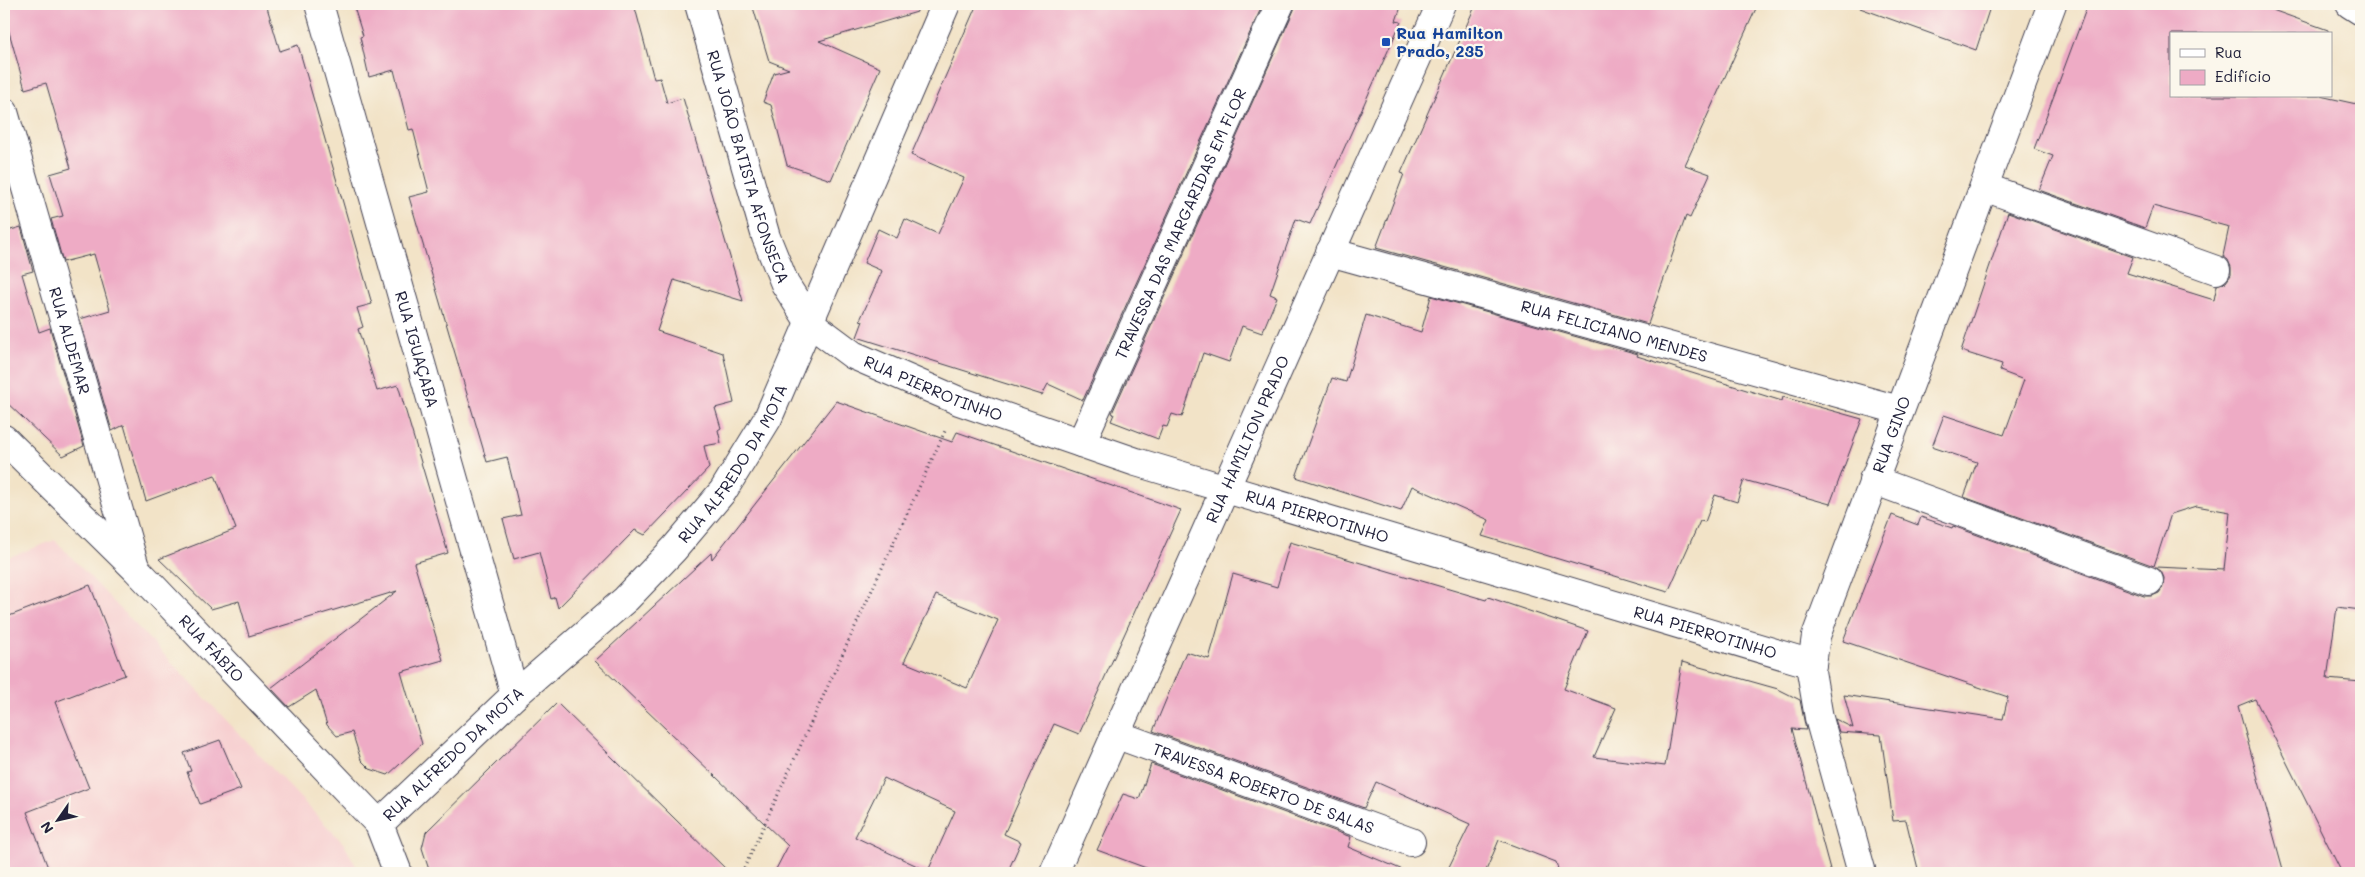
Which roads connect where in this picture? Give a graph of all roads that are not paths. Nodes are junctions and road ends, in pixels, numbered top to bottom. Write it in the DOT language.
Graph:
graph roads {
  1 [pos="319,4"];
  2 [pos="699,4"];
  3 [pos="946,4"];
  4 [pos="1280,4"];
  5 [pos="1440,4"];
  6 [pos="2052,4"];
  7 [pos="2350,4"];
  8 [pos="2361,11"];
  9 [pos="4,112"];
  10 [pos="1984,187"];
  11 [pos="1330,252"];
  12 [pos="2216,270"];
  13 [pos="810,323"];
  14 [pos="1899,410"];
  15 [pos="4,439"];
  16 [pos="1081,443"];
  17 [pos="1873,480"];
  18 [pos="1225,488"];
  19 [pos="136,569"];
  20 [pos="2149,581"];
  21 [pos="1812,664"];
  22 [pos="515,695"];
  23 [pos="1115,734"];
  24 [pos="379,824"];
  25 [pos="1411,842"];
  26 [pos="398,873"];
  27 [pos="1054,873"];
  28 [pos="1862,873"];
  1 -- 22 [label="street, RUA IGUAÇABA"];
  2 -- 13 [label="street, RUA JOÃO BATISTA AFONSECA"];
  3 -- 13 [label="street, RUA ALFREDO DA MOTA"];
  4 -- 16 [label="street, TRAVESSA DAS MARGARIDAS EM FLOR"];
  5 -- 11 [label="street, RUA HAMILTON PRADO"];
  6 -- 10 [label="street, RUA GINO"];
  7 -- 8 [label="street"];
  9 -- 19 [label="street, RUA ALDEMAR"];
  10 -- 12 [label="street"];
  10 -- 14 [label="street, RUA GINO"];
  11 -- 14 [label="street, RUA FELICIANO MENDES"];
  11 -- 18 [label="street, RUA HAMILTON PRADO"];
  13 -- 16 [label="street, RUA PIERROTINHO"];
  13 -- 22 [label="street, RUA ALFREDO DA MOTA"];
  14 -- 17 [label="street, RUA GINO"];
  15 -- 19 [label="street, RUA FÁBIO"];
  16 -- 18 [label="street, RUA PIERROTINHO"];
  17 -- 20 [label="street"];
  17 -- 21 [label="street, RUA GINO"];
  18 -- 21 [label="street, RUA PIERROTINHO"];
  18 -- 23 [label="street, RUA HAMILTON PRADO"];
  19 -- 24 [label="street, RUA FÁBIO"];
  21 -- 28 [label="street, RUA GINO"];
  22 -- 24 [label="street, RUA ALFREDO DA MOTA"];
  23 -- 25 [label="street, TRAVESSA ROBERTO DE SALAS"];
  23 -- 27 [label="street, RUA HAMILTON PRADO"];
  24 -- 26 [label="street, RUA FÁBIO"];
}
